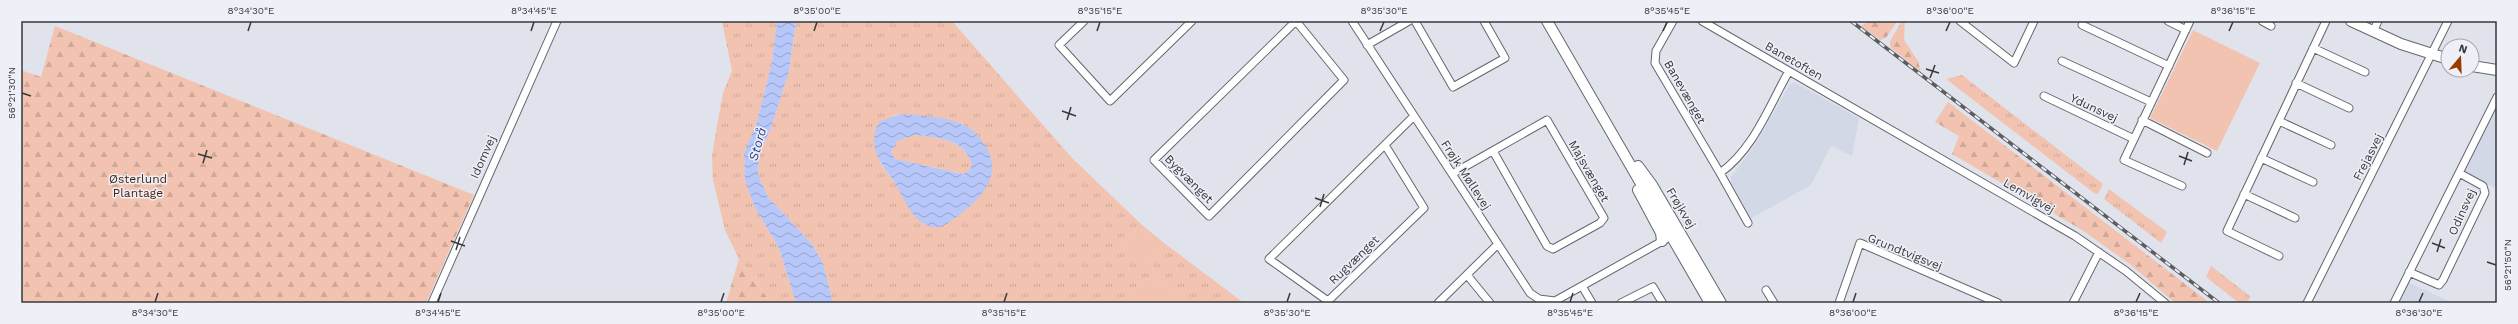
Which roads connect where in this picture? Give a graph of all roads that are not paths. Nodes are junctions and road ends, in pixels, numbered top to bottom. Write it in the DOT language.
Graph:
graph roads {
  1 [pos="558,21"];
  2 [pos="1084,21"];
  3 [pos="1192,21"];
  4 [pos="1296,21"];
  5 [pos="1352,21"];
  6 [pos="1409,21"];
  7 [pos="1415,21"];
  8 [pos="1484,21"];
  9 [pos="1547,21"];
  10 [pos="1673,21"];
  11 [pos="1702,21"];
  12 [pos="1960,21"];
  13 [pos="2034,21"];
  14 [pos="2168,21"];
  15 [pos="2190,21"];
  16 [pos="2262,21"];
  17 [pos="2326,21"];
  18 [pos="2351,21"];
  19 [pos="2378,21"];
  20 [pos="2448,21"];
  21 [pos="2082,25"];
  22 [pos="2271,26"];
  23 [pos="2186,30"];
  24 [pos="2373,32"];
  25 [pos="1367,45"];
  26 [pos="2313,48"];
  27 [pos="2432,55"];
  28 [pos="2440,58"];
  29 [pos="2062,61"];
  30 [pos="2169,66"];
  31 [pos="2480,67"];
  32 [pos="2497,70"];
  33 [pos="1789,71"];
  34 [pos="2364,72"];
  35 [pos="2296,84"];
  36 [pos="2044,96"];
  37 [pos="2497,97"];
  38 [pos="2151,102"];
  39 [pos="2349,108"];
  40 [pos="1414,116"];
  41 [pos="1874,119"];
  42 [pos="2142,120"];
  43 [pos="2279,121"];
  44 [pos="1612,131"];
  45 [pos="2134,139"];
  46 [pos="1385,145"];
  47 [pos="2331,145"];
  48 [pos="1493,151"];
  49 [pos="2207,153"];
  50 [pos="2261,158"];
  51 [pos="1628,160"];
  52 [pos="1720,173"];
  53 [pos="2459,173"];
  54 [pos="1452,174"];
  55 [pos="2313,182"];
  56 [pos="2182,186"];
  57 [pos="2244,194"];
  58 [pos="2295,218"];
  59 [pos="1748,223"];
  60 [pos="1676,234"];
  61 [pos="1662,241"];
  62 [pos="1498,244"];
  63 [pos="2099,252"];
  64 [pos="2279,256"];
  65 [pos="2409,272"];
  66 [pos="1467,274"];
  67 [pos="1582,286"];
  68 [pos="1766,290"];
  69 [pos="1662,302"];
  70 [pos="432,303"];
  71 [pos="1438,303"];
  72 [pos="1490,303"];
  73 [pos="1592,303"];
  74 [pos="1621,303"];
  75 [pos="1710,303"];
  76 [pos="1721,303"];
  77 [pos="1774,303"];
  78 [pos="1839,303"];
  79 [pos="1998,303"];
  80 [pos="2073,303"];
  81 [pos="2164,303"];
  82 [pos="2307,303"];
  83 [pos="2394,303"];
  1 -- 70 [label="street, Idomvej"];
  2 -- 3 [label="street"];
  4 -- 4 [label="street, Bygvænget"];
  5 -- 25 [label="street, Frøjk Møllevej"];
  6 -- 25 [label="street"];
  7 -- 8 [label="street"];
  9 -- 44 [label="street, Frøjkvej"];
  10 -- 52 [label="street, Banevænget"];
  11 -- 33 [label="street, Banetoften"];
  12 -- 13 [label="street"];
  14 -- 23 [label="street"];
  15 -- 23 [label="street"];
  16 -- 22 [label="street"];
  17 -- 26 [label="street"];
  18 -- 24 [label="street"];
  19 -- 24 [label="street"];
  20 -- 27 [label="street, Frejasvej"];
  21 -- 30 [label="street"];
  23 -- 30 [label="street"];
  24 -- 27 [label="street"];
  25 -- 40 [label="street, Frøjk Møllevej"];
  26 -- 34 [label="street"];
  26 -- 35 [label="street"];
  27 -- 28 [label="street"];
  27 -- 82 [label="street, Frejasvej"];
  29 -- 38 [label="street"];
  30 -- 38 [label="street"];
  31 -- 32 [label="street"];
  33 -- 41 [label="street, Banetoften"];
  33 -- 52 [label="street"];
  35 -- 39 [label="street"];
  35 -- 43 [label="street"];
  36 -- 45 [label="street, Ydunsvej"];
  37 -- 53 [label="street, Odinsvej"];
  38 -- 42 [label="street"];
  40 -- 46 [label="street, Rugvænget"];
  40 -- 54 [label="street, Frøjk Møllevej"];
  41 -- 63 [label="street, Lemvigvej"];
  42 -- 45 [label="street"];
  42 -- 49 [label="street"];
  43 -- 47 [label="street"];
  43 -- 50 [label="street"];
  44 -- 51 [label="street, Frøjkvej"];
  44 -- 60 [label="street, Frøjkvej"];
  45 -- 56 [label="street"];
  46 -- 46 [label="street, Rugvænget"];
  48 -- 48 [label="street, Majsvænget"];
  48 -- 54 [label="street, Majsvænget"];
  50 -- 55 [label="street"];
  50 -- 57 [label="street"];
  51 -- 60 [label="street, Frøjkvej"];
  51 -- 61 [label="street, Frøjkvej"];
  52 -- 59 [label="street, Banevænget"];
  53 -- 65 [label="street, Odinsvej"];
  53 -- 65 [label="street, Odinsvej"];
  54 -- 62 [label="street, Frøjk Møllevej"];
  57 -- 58 [label="street"];
  57 -- 64 [label="street"];
  60 -- 61 [label="street, Frøjk Møllevej"];
  60 -- 75 [label="street, Frøjkvej"];
  60 -- 76 [label="street, Frøjkvej"];
  61 -- 67 [label="street, Frøjk Møllevej"];
  62 -- 66 [label="street"];
  62 -- 67 [label="street, Frøjk Møllevej"];
  63 -- 80 [label="street"];
  63 -- 81 [label="street, Lemvigvej"];
  65 -- 83 [label="street, Odinsvej"];
  66 -- 71 [label="street"];
  66 -- 72 [label="street"];
  67 -- 73 [label="street"];
  68 -- 77 [label="street"];
  69 -- 74 [label="street"];
  78 -- 79 [label="street, Grundtvigsvej"];
}
